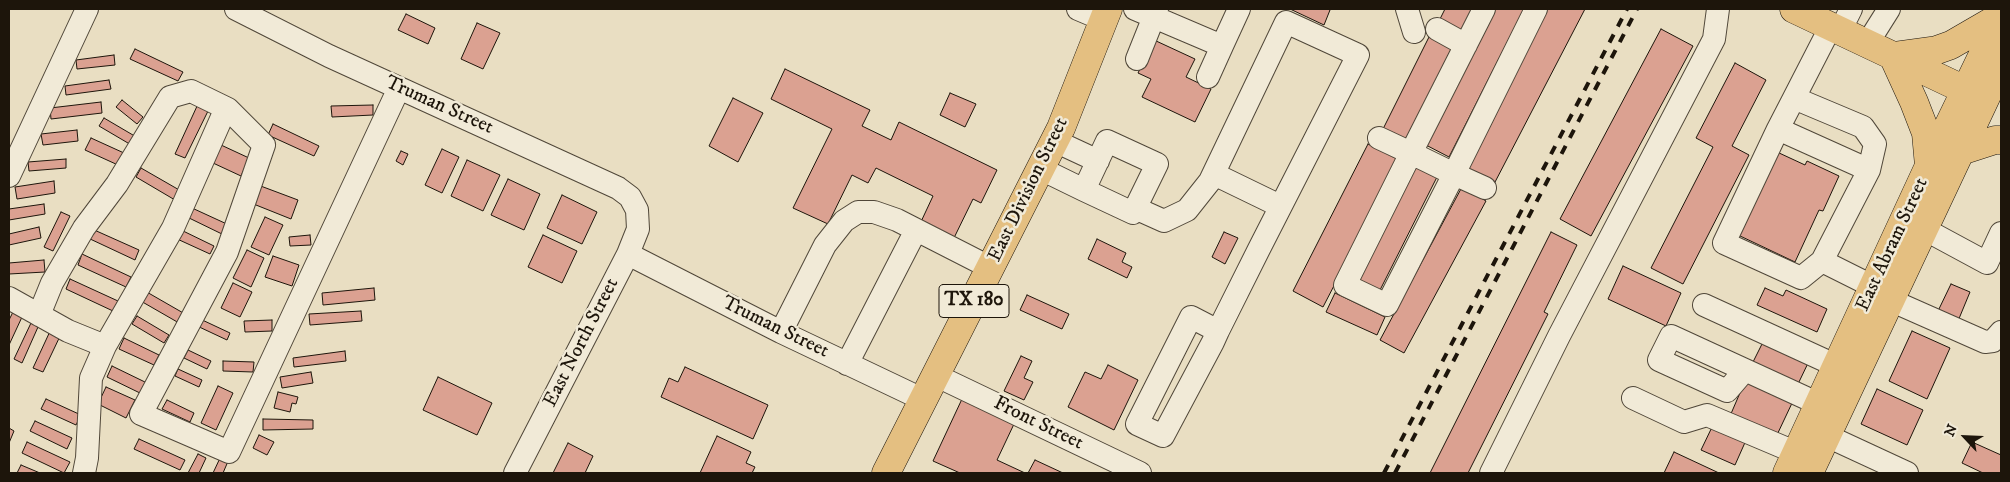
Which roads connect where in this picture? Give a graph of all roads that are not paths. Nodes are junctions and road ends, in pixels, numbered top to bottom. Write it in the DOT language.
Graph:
graph roads {
  1 [pos="87,9"];
  2 [pos="236,9"];
  3 [pos="1078,9"];
  4 [pos="1239,9"];
  5 [pos="1407,9"];
  6 [pos="1484,9"];
  7 [pos="1536,9"];
  8 [pos="1718,9"];
  9 [pos="1794,9"];
  10 [pos="1886,10"];
  11 [pos="1148,11"];
  12 [pos="1106,14"];
  13 [pos="2001,17"];
  14 [pos="1840,22"];
  15 [pos="1437,29"];
  16 [pos="1414,32"];
  17 [pos="1867,44"];
  18 [pos="1466,45"];
  19 [pos="1222,46"];
  20 [pos="1893,56"];
  21 [pos="1136,59"];
  22 [pos="2001,64"];
  23 [pos="1208,77"];
  24 [pos="399,88"];
  25 [pos="1794,98"];
  26 [pos="1984,99"];
  27 [pos="226,108"];
  28 [pos="1778,129"];
  29 [pos="1379,138"];
  30 [pos="2001,140"];
  31 [pos="1055,141"];
  32 [pos="1961,151"];
  33 [pos="1411,153"];
  34 [pos="1098,161"];
  35 [pos="1929,166"];
  36 [pos="1041,169"];
  37 [pos="1869,170"];
  38 [pos="1214,174"];
  39 [pos="1454,174"];
  40 [pos="9,176"];
  41 [pos="1485,188"];
  42 [pos="1084,190"];
  43 [pos="1280,206"];
  44 [pos="1135,208"];
  45 [pos="637,210"];
  46 [pos="1924,229"];
  47 [pos="916,230"];
  48 [pos="2001,233"];
  49 [pos="628,254"];
  50 [pos="1822,261"];
  51 [pos="991,268"];
  52 [pos="1882,294"];
  53 [pos="9,298"];
  54 [pos="1704,304"];
  55 [pos="39,315"];
  56 [pos="1218,331"];
  57 [pos="781,332"];
  58 [pos="2001,332"];
  59 [pos="106,346"];
  60 [pos="847,364"];
  61 [pos="1837,366"];
  62 [pos="1745,370"];
  63 [pos="937,376"];
  64 [pos="1633,398"];
  65 [pos="924,400"];
  66 [pos="1818,423"];
  67 [pos="1798,467"];
  68 [pos="84,473"];
  69 [pos="515,473"];
  70 [pos="886,473"];
  71 [pos="1140,473"];
  72 [pos="1492,473"];
  73 [pos="1907,473"];
  1 -- 40 [label="street"];
  2 -- 24 [label="street, Truman Street"];
  3 -- 12 [label="street"];
  4 -- 19 [label="street"];
  5 -- 16 [label="street"];
  6 -- 18 [label="street"];
  7 -- 39 [label="street"];
  8 -- 72 [label="street"];
  9 -- 14 [label="main road"];
  10 -- 17 [label="street"];
  11 -- 19 [label="street"];
  11 -- 21 [label="street"];
  12 -- 31 [label="main road, East Division Street / TX 180"];
  13 -- 20 [label="main road"];
  13 -- 26 [label="main road, East Abram Street"];
  14 -- 17 [label="main road"];
  14 -- 25 [label="street"];
  15 -- 18 [label="street"];
  17 -- 20 [label="main road"];
  18 -- 33 [label="street"];
  19 -- 23 [label="street"];
  20 -- 26 [label="main road"];
  20 -- 35 [label="main road"];
  22 -- 26 [label="main road, East Abram Street"];
  24 -- 27 [label="street"];
  24 -- 45 [label="street, Truman Street"];
  25 -- 28 [label="street"];
  25 -- 37 [label="street"];
  26 -- 32 [label="main road, East Abram Street"];
  26 -- 35 [label="main road, East Abram Street"];
  27 -- 55 [label="street"];
  27 -- 59 [label="street"];
  28 -- 37 [label="street"];
  28 -- 50 [label="street"];
  29 -- 33 [label="street"];
  30 -- 32 [label="main road"];
  31 -- 34 [label="street"];
  31 -- 36 [label="main road, East Division Street / TX 180"];
  32 -- 46 [label="main road, East Abram Street"];
  33 -- 39 [label="street"];
  33 -- 39 [label="street"];
  34 -- 42 [label="street"];
  34 -- 44 [label="street"];
  35 -- 52 [label="main road, East Abram Street"];
  36 -- 42 [label="street"];
  36 -- 51 [label="main road, East Division Street / TX 180"];
  37 -- 50 [label="street"];
  38 -- 43 [label="street"];
  38 -- 43 [label="street"];
  38 -- 44 [label="street"];
  39 -- 41 [label="street"];
  42 -- 44 [label="street"];
  43 -- 56 [label="street"];
  45 -- 49 [label="street, East North Street"];
  46 -- 48 [label="street"];
  46 -- 52 [label="main road, East Abram Street"];
  47 -- 51 [label="street"];
  47 -- 57 [label="street"];
  47 -- 60 [label="street"];
  49 -- 57 [label="street, Truman Street"];
  49 -- 69 [label="street, East North Street"];
  50 -- 52 [label="street"];
  51 -- 63 [label="main road, East Division Street / TX 180"];
  52 -- 58 [label="street"];
  52 -- 61 [label="main road, East Abram Street"];
  52 -- 66 [label="main road, East Abram Street"];
  53 -- 55 [label="street"];
  54 -- 61 [label="street"];
  55 -- 59 [label="street"];
  56 -- 56 [label="street"];
  57 -- 60 [label="street, Truman Street"];
  59 -- 68 [label="street"];
  60 -- 65 [label="street, Truman Street"];
  61 -- 66 [label="main road, East Abram Street"];
  62 -- 66 [label="street"];
  63 -- 65 [label="main road, East Division Street / TX 180"];
  63 -- 71 [label="street, Front Street"];
  64 -- 67 [label="street"];
  65 -- 70 [label="main road, East Division Street / TX 180"];
  66 -- 67 [label="main road, East Abram Street"];
  66 -- 73 [label="street"];
}
